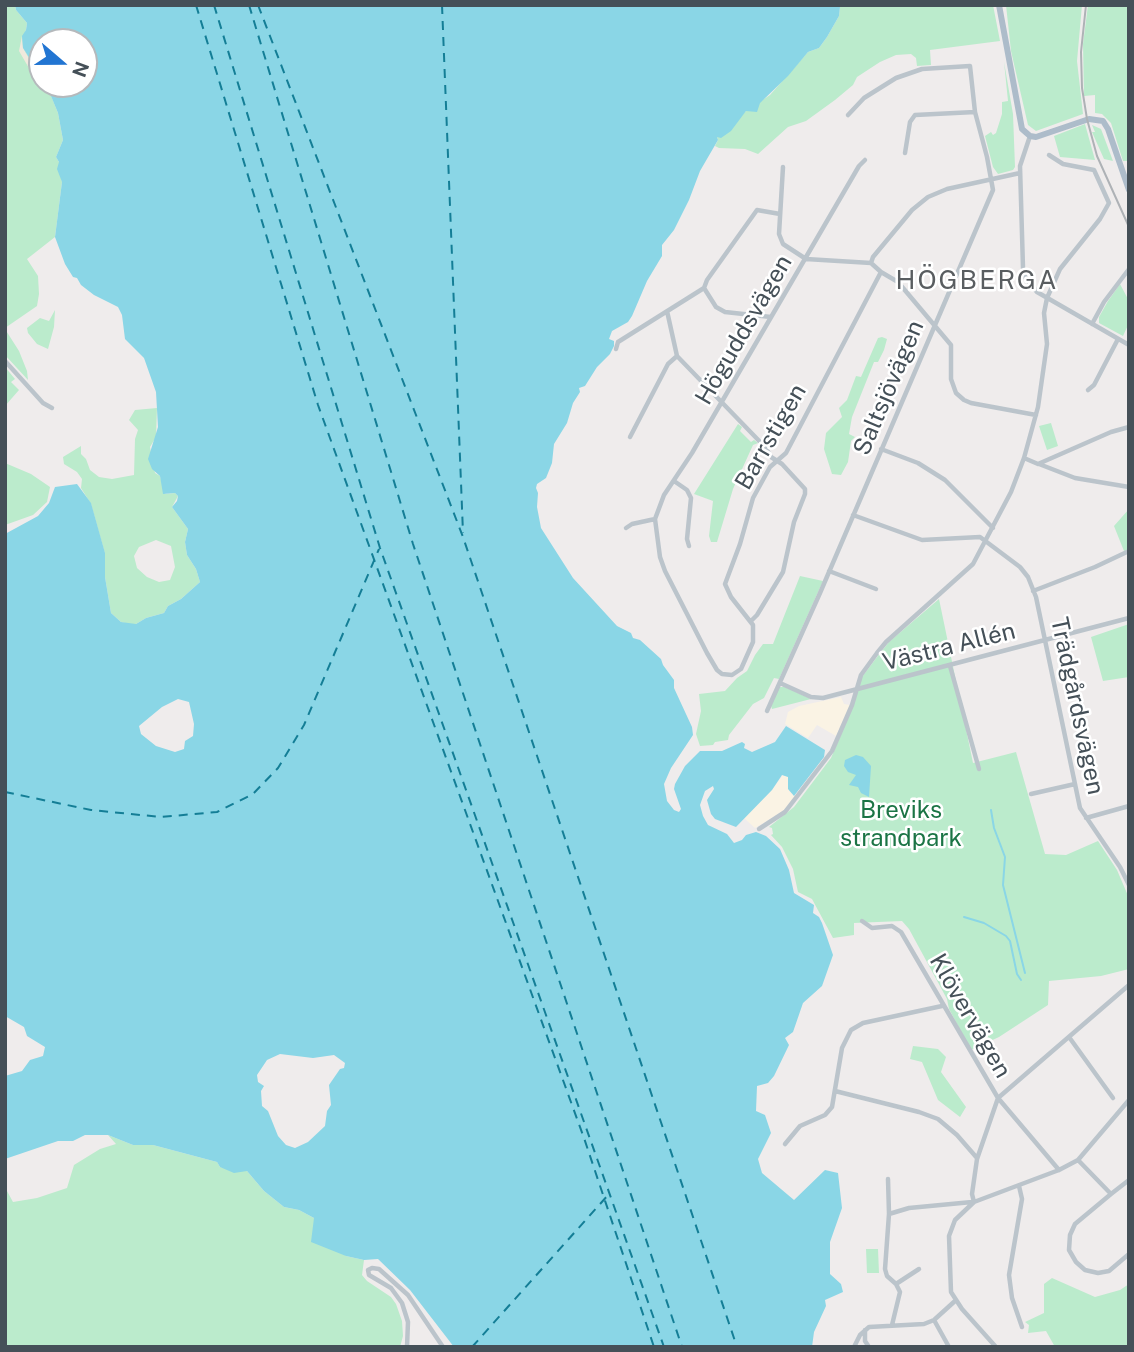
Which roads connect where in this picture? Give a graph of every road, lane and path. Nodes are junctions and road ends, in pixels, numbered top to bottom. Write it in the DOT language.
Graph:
graph roads {
  1 [pos="999,5"];
  2 [pos="975,112"];
  3 [pos="848,115"];
  4 [pos="1030,136"];
  5 [pos="905,153"];
  6 [pos="1049,155"];
  7 [pos="865,160"];
  8 [pos="783,167"];
  9 [pos="1020,173"];
  10 [pos="992,178"];
  11 [pos="1129,190"];
  12 [pos="780,214"];
  13 [pos="806,259"];
  14 [pos="871,262"];
  15 [pos="1129,269"];
  16 [pos="881,272"];
  17 [pos="704,288"];
  18 [pos="1047,298"];
  19 [pos="667,311"];
  20 [pos="772,317"];
  21 [pos="1092,324"];
  22 [pos="935,327"];
  23 [pos="1118,339"];
  24 [pos="1129,345"];
  25 [pos="616,349"];
  26 [pos="677,356"];
  27 [pos="5,361"];
  28 [pos="1088,390"];
  29 [pos="722,402"];
  30 [pos="51,408"];
  31 [pos="1037,415"];
  32 [pos="1129,427"];
  33 [pos="630,437"];
  34 [pos="881,449"];
  35 [pos="1024,458"];
  36 [pos="777,461"];
  37 [pos="1038,464"];
  38 [pos="674,481"];
  39 [pos="1129,487"];
  40 [pos="853,515"];
  41 [pos="655,519"];
  42 [pos="626,528"];
  43 [pos="993,528"];
  44 [pos="986,540"];
  45 [pos="689,546"];
  46 [pos="1129,551"];
  47 [pos="829,571"];
  48 [pos="876,589"];
  49 [pos="1033,591"];
  50 [pos="1129,618"];
  51 [pos="751,621"];
  52 [pos="1045,641"];
  53 [pos="950,666"];
  54 [pos="780,683"];
  55 [pos="858,688"];
  56 [pos="767,710"];
  57 [pos="979,769"];
  58 [pos="1075,784"];
  59 [pos="1031,794"];
  60 [pos="1129,806"];
  61 [pos="1086,818"];
  62 [pos="759,829"];
  63 [pos="1129,866"];
  64 [pos="1120,867"];
  65 [pos="1129,885"];
  66 [pos="862,921"];
  67 [pos="1128,988"];
  68 [pos="942,1006"];
  69 [pos="1069,1037"];
  70 [pos="835,1091"];
  71 [pos="998,1098"];
  72 [pos="1113,1098"];
  73 [pos="1129,1100"];
  74 [pos="785,1144"];
  75 [pos="977,1159"];
  76 [pos="1078,1160"];
  77 [pos="1059,1170"];
  78 [pos="888,1180"];
  79 [pos="1129,1180"];
  80 [pos="1019,1186"];
  81 [pos="1111,1194"];
  82 [pos="973,1202"];
  83 [pos="889,1214"];
  84 [pos="1129,1254"];
  85 [pos="919,1269"];
  86 [pos="896,1284"];
  87 [pos="955,1301"];
  88 [pos="934,1320"];
  89 [pos="892,1325"];
  90 [pos="1022,1327"];
  91 [pos="865,1330"];
  92 [pos="407,1347"];
  93 [pos="443,1347"];
  94 [pos="854,1347"];
  95 [pos="869,1347"];
  96 [pos="949,1347"];
  97 [pos="996,1347"];
  1 -- 4 [label="main road"];
  2 -- 3 [label="street"];
  2 -- 5 [label="street"];
  2 -- 10 [label="street"];
  4 -- 9 [label="street"];
  4 -- 11 [label="main road"];
  6 -- 18 [label="street"];
  7 -- 13 [label="street, Höguddsvägen"];
  8 -- 12 [label="street"];
  9 -- 10 [label="street"];
  9 -- 18 [label="street"];
  10 -- 14 [label="street"];
  10 -- 22 [label="street, Saltsjövägen"];
  12 -- 13 [label="street"];
  12 -- 17 [label="street"];
  13 -- 14 [label="street"];
  13 -- 20 [label="street, Höguddsvägen"];
  14 -- 16 [label="street"];
  15 -- 21 [label="street"];
  16 -- 22 [label="street"];
  16 -- 36 [label="street, Barrstigen"];
  17 -- 19 [label="street"];
  17 -- 20 [label="street"];
  18 -- 21 [label="street"];
  18 -- 31 [label="street"];
  19 -- 25 [label="street"];
  19 -- 26 [label="street"];
  20 -- 29 [label="street, Höguddsvägen"];
  21 -- 23 [label="street"];
  22 -- 31 [label="street"];
  22 -- 34 [label="street, Saltsjövägen"];
  23 -- 24 [label="street"];
  23 -- 28 [label="street"];
  26 -- 29 [label="street"];
  26 -- 33 [label="street"];
  27 -- 30 [label="street"];
  29 -- 36 [label="street"];
  29 -- 38 [label="street, Höguddsvägen"];
  31 -- 35 [label="street"];
  32 -- 37 [label="street"];
  34 -- 40 [label="street, Saltsjövägen"];
  34 -- 43 [label="street"];
  35 -- 37 [label="street"];
  35 -- 43 [label="street"];
  36 -- 51 [label="street, Barrstigen"];
  36 -- 51 [label="street"];
  37 -- 39 [label="street"];
  38 -- 41 [label="street, Höguddsvägen"];
  38 -- 45 [label="street"];
  40 -- 44 [label="street"];
  40 -- 47 [label="street, Saltsjövägen"];
  41 -- 42 [label="street"];
  41 -- 51 [label="street"];
  43 -- 44 [label="street"];
  44 -- 49 [label="street, Trädgårdsvägen"];
  44 -- 55 [label="street"];
  46 -- 49 [label="street"];
  47 -- 48 [label="street"];
  47 -- 54 [label="street, Saltsjövägen"];
  49 -- 52 [label="street, Trädgårdsvägen"];
  50 -- 52 [label="street, Västra Allén"];
  52 -- 53 [label="street, Västra Allén"];
  52 -- 58 [label="street, Trädgårdsvägen"];
  53 -- 55 [label="street, Västra Allén"];
  53 -- 57 [label="street"];
  54 -- 55 [label="street, Västra Allén"];
  54 -- 56 [label="street, Saltsjövägen"];
  55 -- 62 [label="street"];
  58 -- 59 [label="street"];
  58 -- 61 [label="street, Trädgårdsvägen"];
  60 -- 61 [label="street"];
  61 -- 64 [label="street, Trädgårdsvägen"];
  63 -- 64 [label="street"];
  64 -- 65 [label="street, Trädgårdsvägen"];
  66 -- 68 [label="street, Klövervägen"];
  67 -- 69 [label="street"];
  68 -- 70 [label="street"];
  68 -- 71 [label="street, Klövervägen"];
  69 -- 71 [label="street"];
  69 -- 72 [label="street"];
  70 -- 74 [label="street"];
  70 -- 75 [label="street"];
  71 -- 75 [label="street, Klövervägen"];
  71 -- 77 [label="street"];
  73 -- 76 [label="street"];
  75 -- 82 [label="street, Klövervägen"];
  76 -- 77 [label="street"];
  76 -- 81 [label="street"];
  77 -- 80 [label="street"];
  78 -- 83 [label="street"];
  79 -- 81 [label="street"];
  80 -- 82 [label="street"];
  80 -- 90 [label="street"];
  81 -- 84 [label="street"];
  82 -- 83 [label="street"];
  82 -- 87 [label="street"];
  83 -- 86 [label="street"];
  85 -- 86 [label="street"];
  86 -- 89 [label="street"];
  87 -- 88 [label="street"];
  87 -- 97 [label="street"];
  88 -- 89 [label="street"];
  88 -- 96 [label="street"];
  89 -- 91 [label="street"];
  91 -- 94 [label="street"];
  91 -- 95 [label="street"];
  92 -- 93 [label="street"];
}
